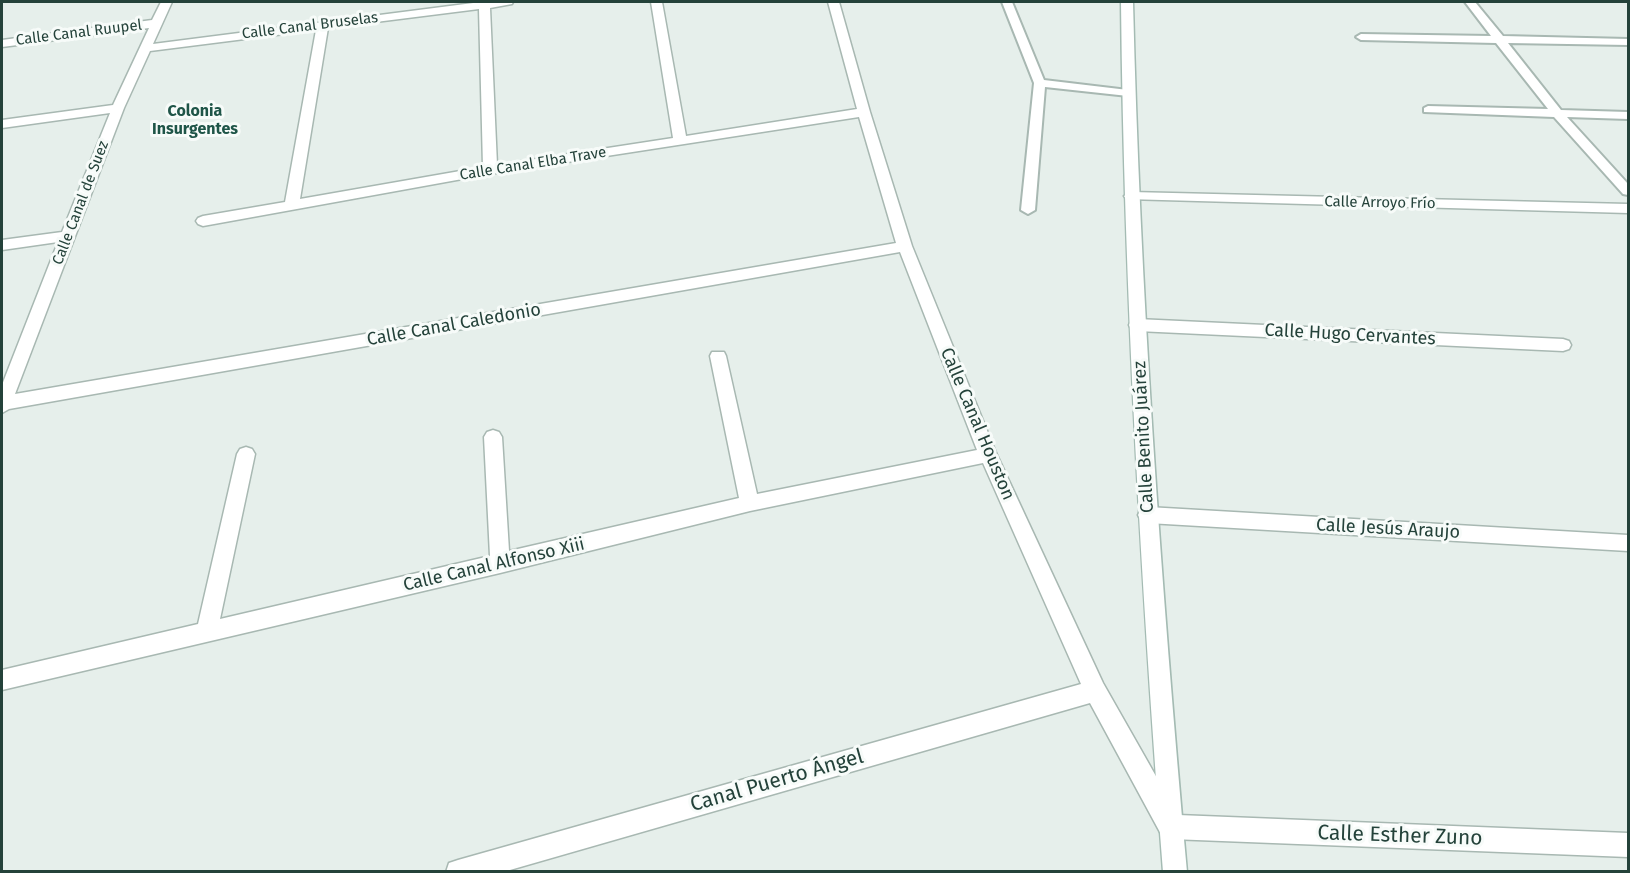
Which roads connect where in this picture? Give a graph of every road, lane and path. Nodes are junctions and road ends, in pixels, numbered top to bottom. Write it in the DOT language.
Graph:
graph roads {
  1 [pos="166,2"];
  2 [pos="508,2"];
  3 [pos="656,2"];
  4 [pos="834,2"];
  5 [pos="1006,2"];
  6 [pos="1127,2"];
  7 [pos="1470,2"];
  8 [pos="484,4"];
  9 [pos="157,23"];
  10 [pos="323,24"];
  11 [pos="1361,36"];
  12 [pos="1500,40"];
  13 [pos="1629,42"];
  14 [pos="2,43"];
  15 [pos="147,48"];
  16 [pos="1040,83"];
  17 [pos="1128,93"];
  18 [pos="118,108"];
  19 [pos="1428,110"];
  20 [pos="864,112"];
  21 [pos="1558,114"];
  22 [pos="1629,115"];
  23 [pos="2,124"];
  24 [pos="680,139"];
  25 [pos="490,171"];
  26 [pos="1629,191"];
  27 [pos="1131,196"];
  28 [pos="292,205"];
  29 [pos="1629,209"];
  30 [pos="1028,210"];
  31 [pos="203,221"];
  32 [pos="69,236"];
  33 [pos="2,245"];
  34 [pos="905,246"];
  35 [pos="1137,325"];
  36 [pos="1563,345"];
  37 [pos="718,356"];
  38 [pos="2,405"];
  39 [pos="493,437"];
  40 [pos="246,454"];
  41 [pos="988,455"];
  42 [pos="750,503"];
  43 [pos="1148,515"];
  44 [pos="1629,543"];
  45 [pos="500,564"];
  46 [pos="206,633"];
  47 [pos="2,681"];
  48 [pos="1095,691"];
  49 [pos="1171,827"];
  50 [pos="1629,845"];
  51 [pos="458,872"];
  52 [pos="1174,872"];
  1 -- 9 [label="street, Calle Canal de Suez"];
  2 -- 8 [label="street, Calle Canal Bruselas"];
  3 -- 24 [label="street"];
  4 -- 20 [label="street, Calle Canal Houston"];
  5 -- 16 [label="lane"];
  6 -- 17 [label="street, Calle Benito Juárez"];
  7 -- 12 [label="lane"];
  8 -- 10 [label="street, Calle Canal Bruselas"];
  8 -- 25 [label="street"];
  9 -- 14 [label="street, Calle Canal Ruupel"];
  9 -- 15 [label="street, Calle Canal de Suez"];
  10 -- 15 [label="street, Calle Canal Bruselas"];
  10 -- 28 [label="street"];
  11 -- 12 [label="lane"];
  12 -- 13 [label="lane"];
  12 -- 21 [label="lane"];
  15 -- 18 [label="street, Calle Canal de Suez"];
  16 -- 17 [label="lane"];
  16 -- 30 [label="lane"];
  17 -- 27 [label="street, Calle Benito Juárez"];
  18 -- 23 [label="street"];
  18 -- 32 [label="street, Calle Canal de Suez"];
  19 -- 21 [label="lane"];
  20 -- 24 [label="street, Calle Canal Elba Trave"];
  20 -- 34 [label="street, Calle Canal Houston"];
  21 -- 22 [label="lane"];
  21 -- 26 [label="lane"];
  24 -- 25 [label="street, Calle Canal Elba Trave"];
  25 -- 28 [label="street, Calle Canal Elba Trave"];
  27 -- 29 [label="street, Calle Arroyo Frío"];
  27 -- 35 [label="street, Calle Benito Juárez"];
  28 -- 31 [label="street, Calle Canal Elba Trave"];
  32 -- 33 [label="street"];
  32 -- 38 [label="street, Calle Canal de Suez"];
  34 -- 38 [label="street, Calle Canal Caledonio"];
  34 -- 41 [label="street, Calle Canal Houston"];
  35 -- 36 [label="street, Calle Hugo Cervantes"];
  35 -- 43 [label="street, Calle Benito Juárez"];
  37 -- 42 [label="street"];
  39 -- 45 [label="street"];
  40 -- 46 [label="street"];
  41 -- 42 [label="street, Calle Canal Alfonso Xiii"];
  41 -- 48 [label="street, Calle Canal Houston"];
  42 -- 45 [label="street, Calle Canal Alfonso Xiii"];
  43 -- 44 [label="street, Calle Jesús Araujo"];
  43 -- 49 [label="street, Calle Benito Juárez"];
  45 -- 46 [label="street, Calle Canal Alfonso Xiii"];
  46 -- 47 [label="street, Calle Canal Alfonso Xiii"];
  48 -- 49 [label="street, Calle Canal Houston"];
  48 -- 51 [label="street, Canal Puerto Ángel"];
  49 -- 50 [label="street, Calle Esther Zuno"];
  49 -- 52 [label="street, Calle Benito Juárez"];
}
